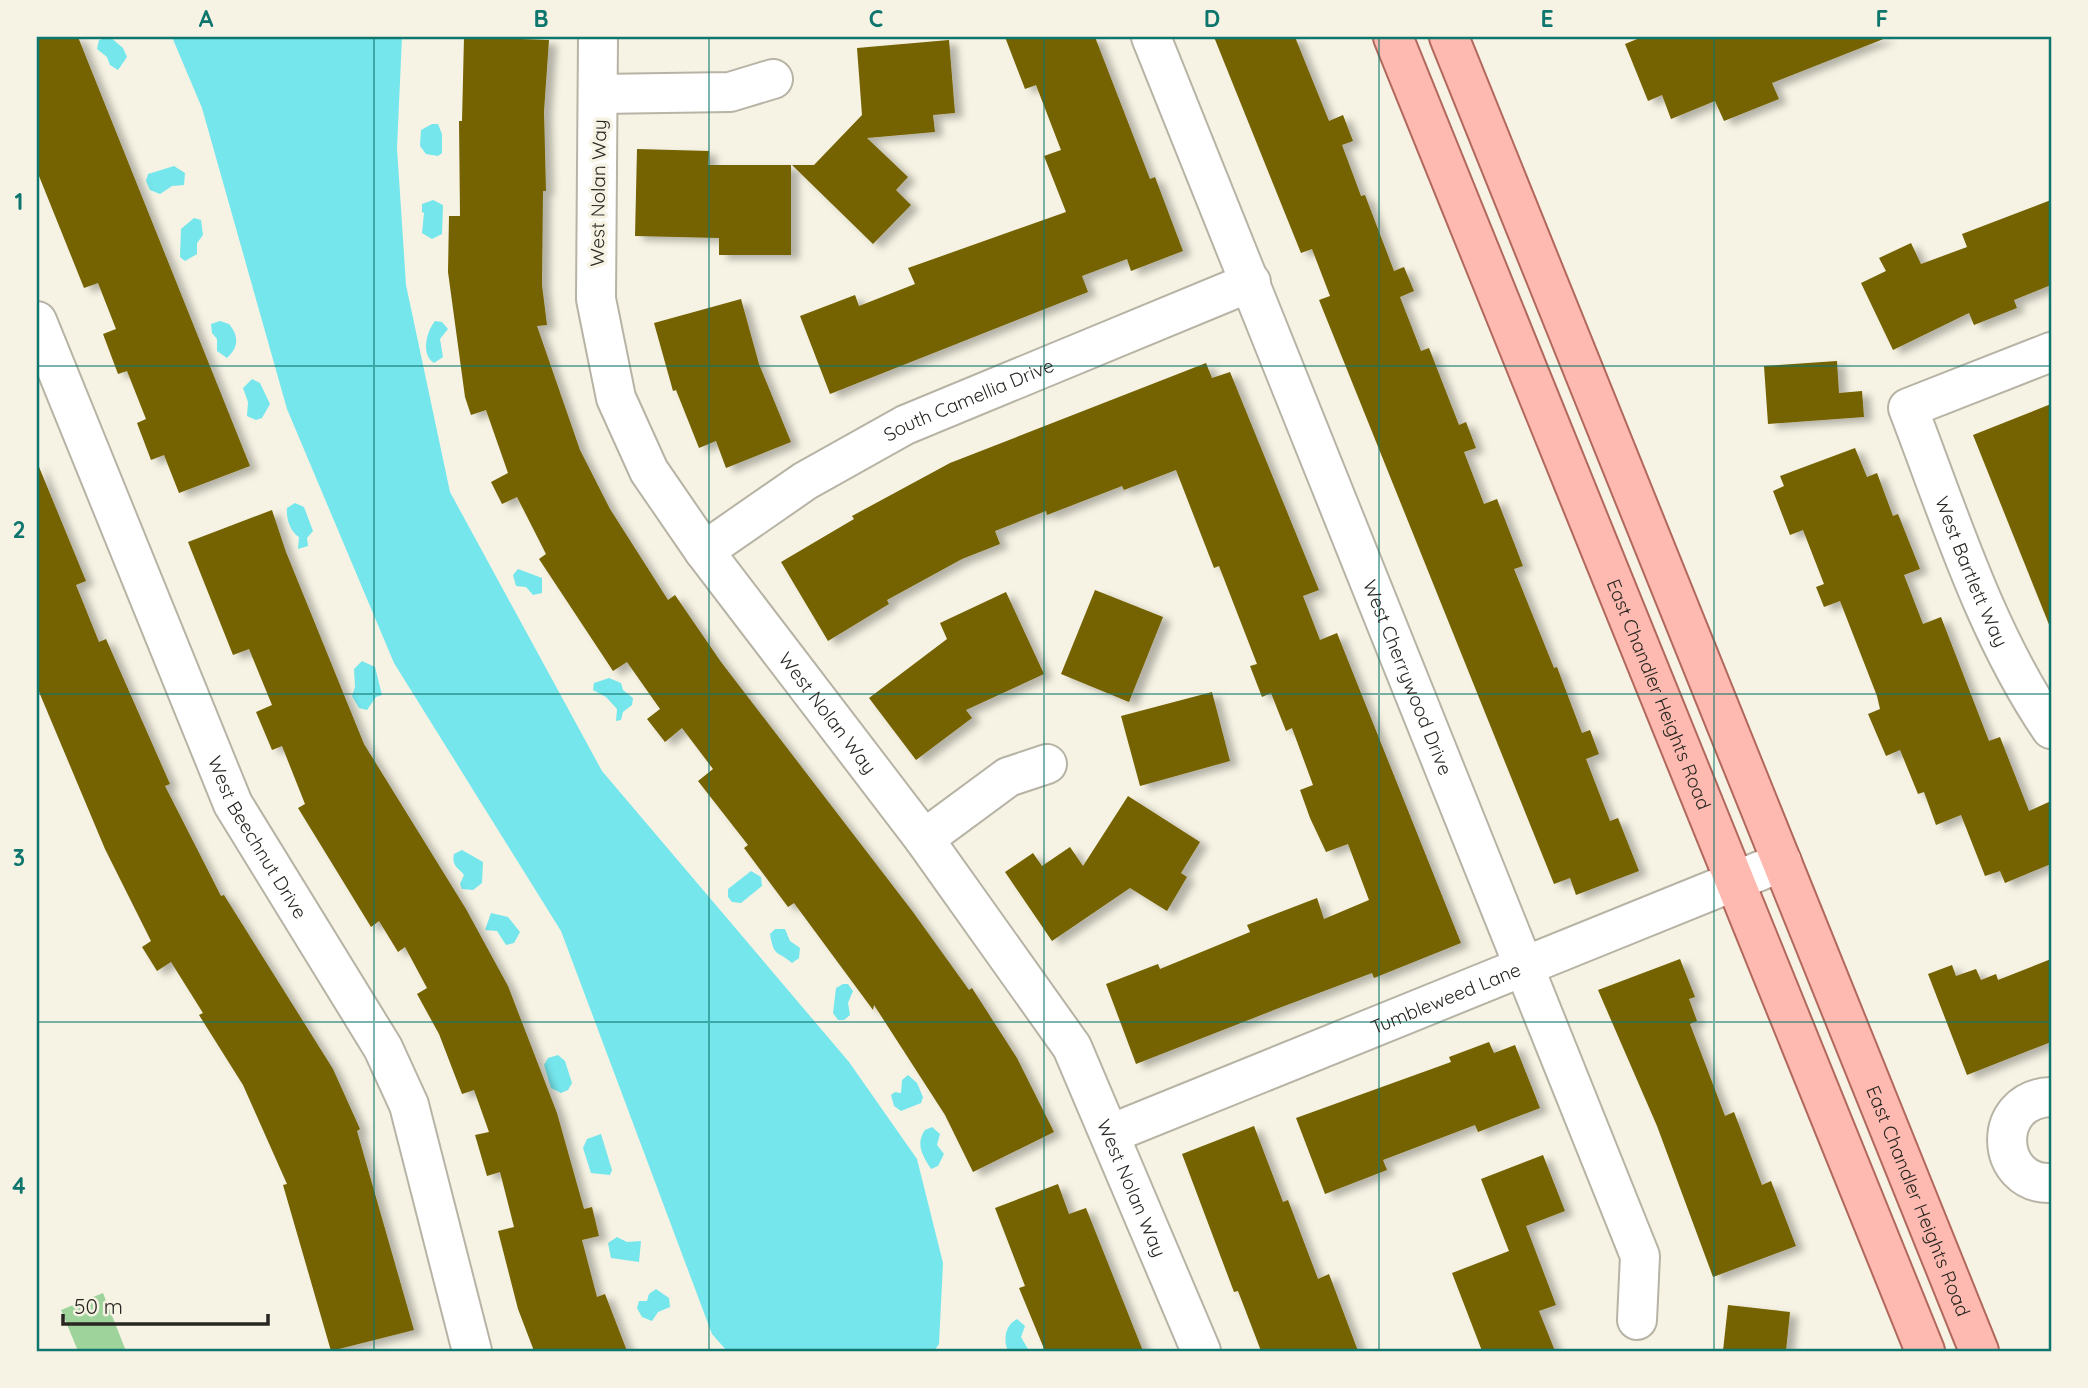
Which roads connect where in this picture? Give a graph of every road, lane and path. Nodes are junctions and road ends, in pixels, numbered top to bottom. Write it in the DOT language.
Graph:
graph roads {
  1 [pos="598,37"];
  2 [pos="1151,37"];
  3 [pos="1393,37"];
  4 [pos="1449,37"];
  5 [pos="773,79"];
  6 [pos="599,94"];
  7 [pos="1251,282"];
  8 [pos="37,321"];
  9 [pos="2051,352"];
  10 [pos="704,551"];
  11 [pos="2051,729"];
  12 [pos="1047,764"];
  13 [pos="924,839"];
  14 [pos="1782,862"];
  15 [pos="1736,881"];
  16 [pos="1526,968"];
  17 [pos="2051,1097"];
  18 [pos="1110,1134"];
  19 [pos="2051,1183"];
  20 [pos="1637,1320"];
  21 [pos="472,1351"];
  22 [pos="1201,1351"];
  23 [pos="1924,1351"];
  24 [pos="1979,1351"];
  1 -- 6 [label="street, West Nolan Way"];
  2 -- 7 [label="street, West Cherrywood Drive"];
  3 -- 15 [label="main road, East Chandler Heights Road"];
  4 -- 14 [label="main road, East Chandler Heights Road"];
  5 -- 6 [label="street"];
  6 -- 10 [label="street, West Nolan Way"];
  7 -- 10 [label="street, South Camellia Drive"];
  7 -- 16 [label="street, West Cherrywood Drive"];
  8 -- 21 [label="street, West Beechnut Drive"];
  9 -- 11 [label="street, West Bartlett Way"];
  10 -- 13 [label="street, West Nolan Way"];
  12 -- 13 [label="street"];
  13 -- 18 [label="street, West Nolan Way"];
  14 -- 15 [label="street, Tumbleweed Lane"];
  14 -- 24 [label="main road, East Chandler Heights Road"];
  15 -- 16 [label="street, Tumbleweed Lane"];
  15 -- 23 [label="main road, East Chandler Heights Road"];
  16 -- 18 [label="street, Tumbleweed Lane"];
  16 -- 20 [label="street, West Cherrywood Drive"];
  17 -- 19 [label="street"];
  18 -- 22 [label="street, West Nolan Way"];
}
